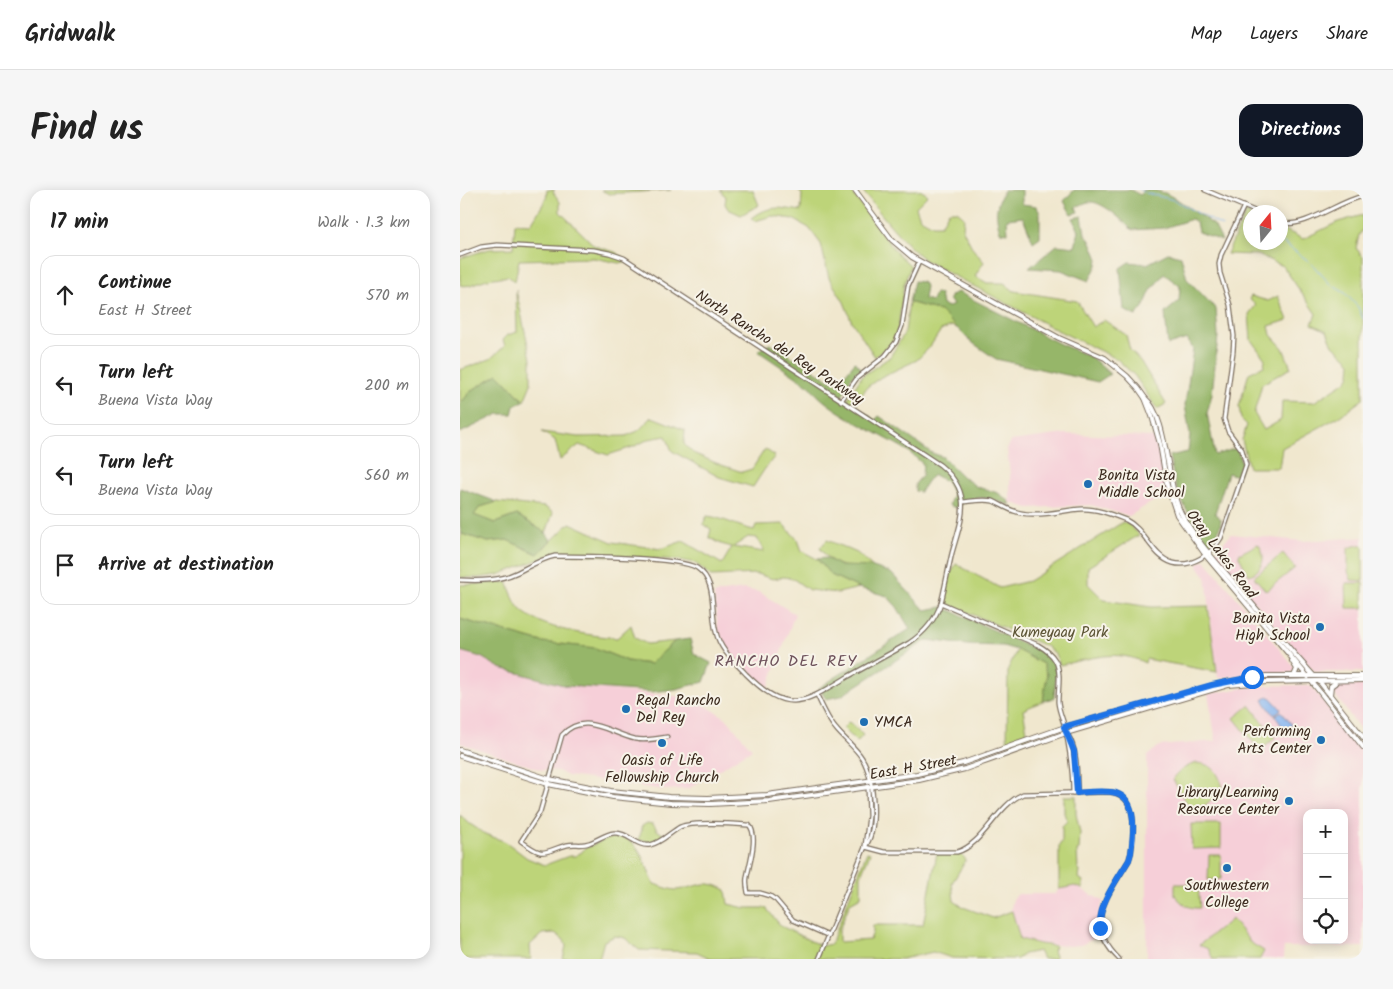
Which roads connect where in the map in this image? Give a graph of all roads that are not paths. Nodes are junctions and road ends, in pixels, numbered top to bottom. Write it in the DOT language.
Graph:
graph roads {
  1 [pos="856,190"];
  2 [pos="1205,190"];
  3 [pos="1363,196"];
  4 [pos="1243,206"];
  5 [pos="1243,208"];
  6 [pos="1288,224"];
  7 [pos="460,255"];
  8 [pos="919,262"];
  9 [pos="841,401"];
  10 [pos="963,502"];
  11 [pos="1207,554"];
  12 [pos="460,580"];
  13 [pos="941,603"];
  14 [pos="1290,657"];
  15 [pos="1294,676"];
  16 [pos="1308,676"];
  17 [pos="1315,676"];
  18 [pos="1363,676"];
  19 [pos="1363,680"];
  20 [pos="1312,682"];
  21 [pos="1319,682"];
  22 [pos="1339,682"];
  23 [pos="817,695"];
  24 [pos="1330,695"];
  25 [pos="1064,727"];
  26 [pos="1066,733"];
  27 [pos="667,737"];
  28 [pos="1363,737"];
  29 [pos="1363,748"];
  30 [pos="460,750"];
  31 [pos="460,756"];
  32 [pos="869,780"];
  33 [pos="549,781"];
  34 [pos="870,787"];
  35 [pos="1075,793"];
  36 [pos="865,847"];
  37 [pos="829,936"];
  38 [pos="819,959"];
  39 [pos="1119,959"];
  1 -- 8 [label="main road, Otay Lakes Road"];
  2 -- 4 [label="street"];
  3 -- 6 [label="street"];
  5 -- 11 [label="street"];
  7 -- 9 [label="street, North Rancho del Rey Parkway"];
  8 -- 9 [label="street"];
  8 -- 11 [label="main road, Otay Lakes Road"];
  9 -- 10 [label="street, North Rancho del Rey Parkway"];
  10 -- 11 [label="street"];
  10 -- 13 [label="street"];
  11 -- 14 [label="main road, Otay Lakes Road"];
  11 -- 17 [label="main road, Otay Lakes Road"];
  12 -- 23 [label="street"];
  13 -- 23 [label="street"];
  13 -- 25 [label="street"];
  14 -- 15 [label="main road"];
  14 -- 16 [label="main road, Otay Lakes Road"];
  15 -- 16 [label="main road, East H Street"];
  15 -- 25 [label="main road, East H Street"];
  16 -- 17 [label="main road, East H Street"];
  16 -- 20 [label="main road, Otay Lakes Road"];
  17 -- 18 [label="main road, East H Street"];
  17 -- 21 [label="main road, Otay Lakes Road"];
  19 -- 22 [label="main road, East H Street"];
  20 -- 21 [label="main road, East H Street"];
  20 -- 26 [label="main road, East H Street"];
  20 -- 29 [label="main road, Otay Lakes Road"];
  21 -- 22 [label="main road, East H Street"];
  21 -- 24 [label="main road, Otay Lakes Road"];
  22 -- 24 [label="main road"];
  23 -- 32 [label="street"];
  24 -- 28 [label="main road, Otay Lakes Road"];
  25 -- 26 [label="street"];
  25 -- 32 [label="main road, East H Street"];
  26 -- 34 [label="main road, East H Street"];
  26 -- 35 [label="street"];
  27 -- 33 [label="street"];
  30 -- 33 [label="main road, East H Street"];
  31 -- 33 [label="main road, East H Street"];
  32 -- 33 [label="main road, East H Street"];
  32 -- 34 [label="street"];
  33 -- 34 [label="main road, East H Street"];
  33 -- 37 [label="street"];
  34 -- 36 [label="street"];
  35 -- 36 [label="street"];
  35 -- 39 [label="street"];
  36 -- 37 [label="street"];
  37 -- 38 [label="street"];
}
